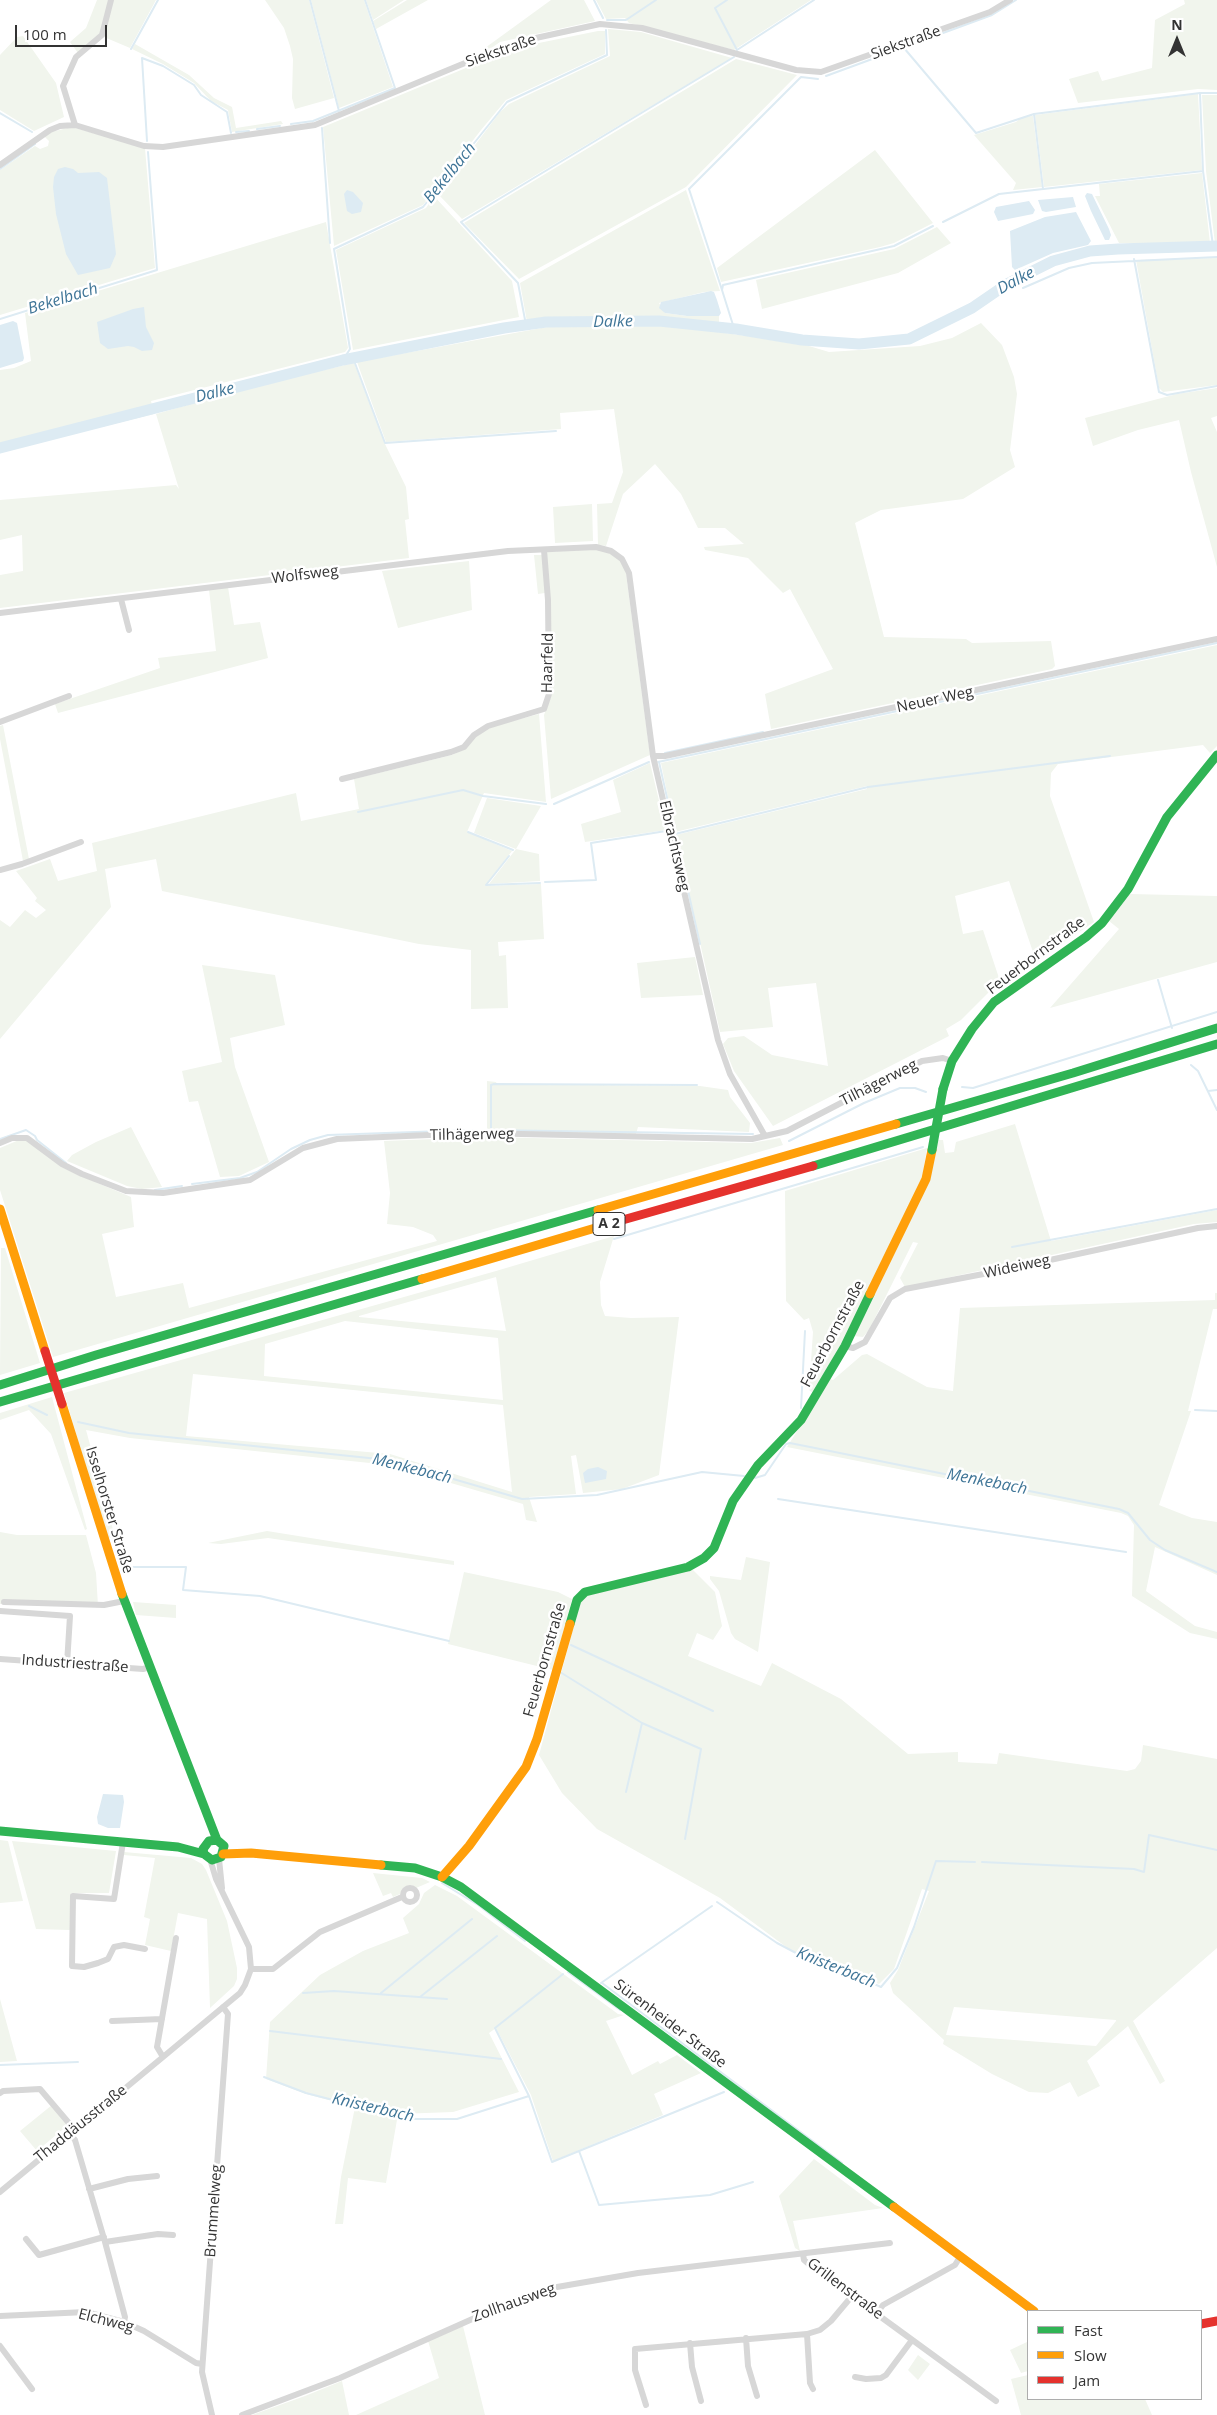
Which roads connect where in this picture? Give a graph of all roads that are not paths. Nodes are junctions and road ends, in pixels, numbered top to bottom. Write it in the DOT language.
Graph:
graph roads {
  1 [pos="111,0"];
  2 [pos="1010,0"];
  3 [pos="74,125"];
  4 [pos="0,165"];
  5 [pos="544,550"];
  6 [pos="611,551"];
  7 [pos="121,598"];
  8 [pos="0,613"];
  9 [pos="129,630"];
  10 [pos="1217,639"];
  11 [pos="70,696"];
  12 [pos="0,722"];
  13 [pos="1217,755"];
  14 [pos="653,756"];
  15 [pos="342,779"];
  16 [pos="81,842"];
  17 [pos="0,870"];
  18 [pos="1217,1028"];
  19 [pos="1217,1044"];
  20 [pos="952,1061"];
  21 [pos="765,1136"];
  22 [pos="0,1143"];
  23 [pos="0,1209"];
  24 [pos="1217,1226"];
  25 [pos="844,1346"];
  26 [pos="0,1386"];
  27 [pos="0,1402"];
  28 [pos="4,1602"];
  29 [pos="124,1602"];
  30 [pos="0,1611"];
  31 [pos="0,1658"];
  32 [pos="67,1664"];
  33 [pos="150,1667"];
  34 [pos="0,1831"];
  35 [pos="124,1842"];
  36 [pos="214,1850"];
  37 [pos="442,1877"];
  38 [pos="402,1897"];
  39 [pos="176,1938"];
  40 [pos="145,1949"];
  41 [pos="251,1969"];
  42 [pos="223,2007"];
  43 [pos="162,2019"];
  44 [pos="112,2021"];
  45 [pos="163,2057"];
  46 [pos="0,2093"];
  47 [pos="72,2131"];
  48 [pos="157,2176"];
  49 [pos="89,2189"];
  50 [pos="0,2192"];
  51 [pos="173,2235"];
  52 [pos="26,2239"];
  53 [pos="104,2240"];
  54 [pos="890,2243"];
  55 [pos="803,2254"];
  56 [pos="960,2257"];
  57 [pos="852,2296"];
  58 [pos="1033,2310"];
  59 [pos="877,2314"];
  60 [pos="0,2316"];
  61 [pos="1217,2321"];
  62 [pos="124,2322"];
  63 [pos="1202,2324"];
  64 [pos="807,2334"];
  65 [pos="746,2338"];
  66 [pos="912,2340"];
  67 [pos="690,2343"];
  68 [pos="0,2346"];
  69 [pos="202,2364"];
  70 [pos="855,2377"];
  71 [pos="32,2389"];
  72 [pos="813,2389"];
  73 [pos="757,2396"];
  74 [pos="701,2401"];
  75 [pos="996,2402"];
  76 [pos="646,2405"];
  77 [pos="212,2415"];
  78 [pos="242,2415"];
  1 -- 3 [label="street"];
  2 -- 3 [label="street, Siekstraße"];
  3 -- 4 [label="street, Siekstraße"];
  5 -- 6 [label="street, Wolfsweg"];
  5 -- 7 [label="street, Wolfsweg"];
  5 -- 15 [label="street, Haarfeld"];
  6 -- 14 [label="street, Elbrachtsweg"];
  7 -- 8 [label="street, Wolfsweg"];
  7 -- 9 [label="street"];
  10 -- 14 [label="street, Neuer Weg"];
  11 -- 12 [label="street"];
  13 -- 20 [label="main road, Feuerbornstraße"];
  14 -- 21 [label="street, Elbrachtsweg"];
  16 -- 17 [label="street"];
  18 -- 26 [label="main road, A 2"];
  19 -- 27 [label="main road, A 2"];
  20 -- 21 [label="street, Tilhägerweg"];
  20 -- 25 [label="main road, Feuerbornstraße, bridge"];
  21 -- 22 [label="street, Tilhägerweg"];
  23 -- 29 [label="main road, Isselhorster Straße, bridge"];
  24 -- 25 [label="street, Wideiweg"];
  25 -- 37 [label="main road, Feuerbornstraße"];
  28 -- 29 [label="street"];
  29 -- 33 [label="main road, Isselhorster Straße"];
  30 -- 32 [label="street"];
  31 -- 32 [label="street, Industriestraße"];
  32 -- 33 [label="street, Industriestraße"];
  33 -- 36 [label="main road, Isselhorster Straße"];
  34 -- 35 [label="main road, Sürenheider Straße"];
  35 -- 36 [label="main road, Sürenheider Straße"];
  35 -- 40 [label="street"];
  36 -- 37 [label="main road, Sürenheider Straße"];
  36 -- 41 [label="street"];
  37 -- 56 [label="main road, Sürenheider Straße"];
  38 -- 41 [label="street"];
  39 -- 43 [label="street"];
  41 -- 42 [label="street, Thaddäusstraße"];
  42 -- 45 [label="street, Thaddäusstraße"];
  42 -- 69 [label="street, Brummelweg"];
  43 -- 44 [label="street"];
  43 -- 45 [label="street"];
  45 -- 47 [label="street, Thaddäusstraße"];
  46 -- 47 [label="street"];
  47 -- 49 [label="street"];
  47 -- 50 [label="street, Thaddäusstraße"];
  48 -- 49 [label="street"];
  49 -- 53 [label="street"];
  51 -- 53 [label="street"];
  52 -- 53 [label="street"];
  53 -- 62 [label="street"];
  54 -- 55 [label="street, Grillenstraße"];
  55 -- 57 [label="street, Grillenstraße"];
  55 -- 78 [label="street, Zollhausweg"];
  56 -- 58 [label="main road, Sürenheider Straße"];
  56 -- 59 [label="street"];
  57 -- 59 [label="street, Grillenstraße"];
  57 -- 64 [label="street"];
  59 -- 66 [label="street, Grillenstraße"];
  60 -- 62 [label="street, Elchweg"];
  61 -- 63 [label="main road"];
  62 -- 69 [label="street, Elchweg"];
  64 -- 65 [label="street"];
  64 -- 72 [label="street"];
  65 -- 67 [label="street"];
  65 -- 73 [label="street"];
  66 -- 70 [label="street"];
  66 -- 75 [label="street, Grillenstraße"];
  67 -- 74 [label="street"];
  67 -- 76 [label="street"];
  68 -- 71 [label="street"];
  69 -- 77 [label="street, Brummelweg"];
}
